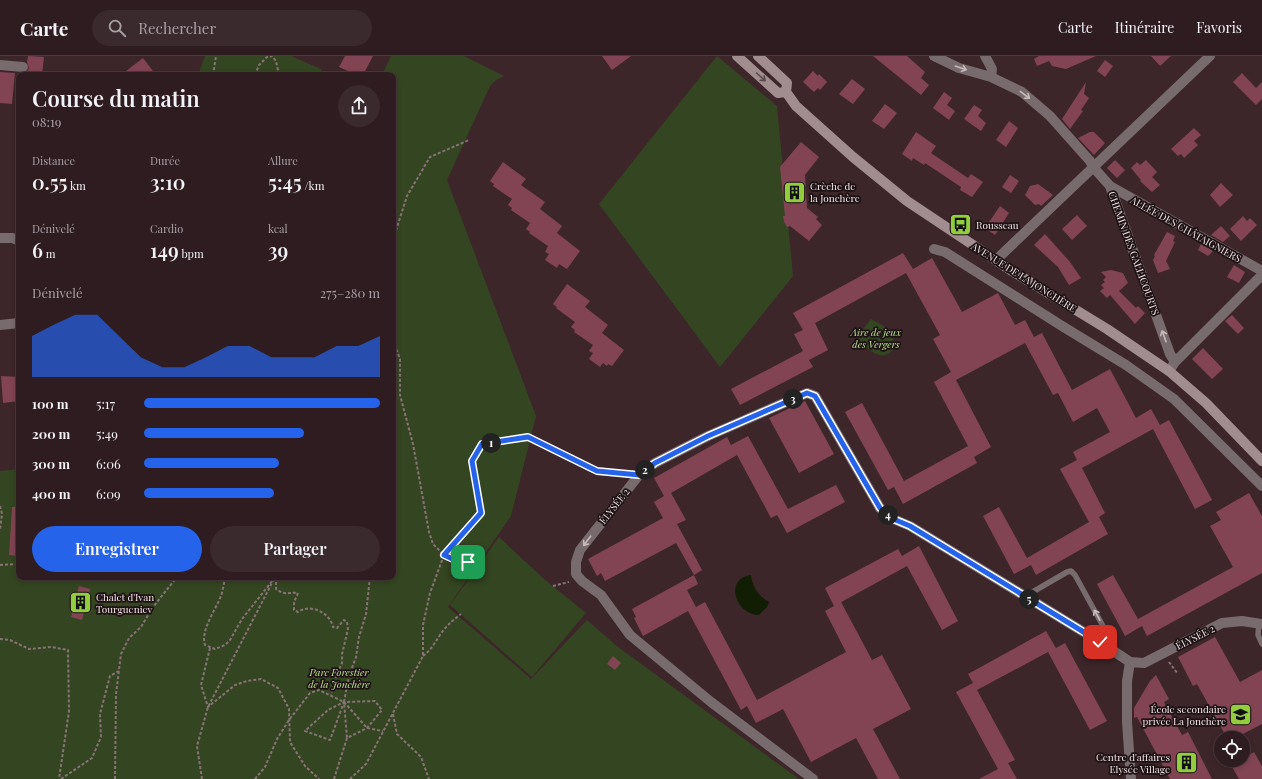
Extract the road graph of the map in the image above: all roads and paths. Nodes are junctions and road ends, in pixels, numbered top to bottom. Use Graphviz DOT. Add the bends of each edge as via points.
graph roads {
  1 [pos="216,56"];
  2 [pos="737,56"];
  3 [pos="758,56"];
  4 [pos="934,56"];
  5 [pos="985,56"];
  6 [pos="1210,56"];
  7 [pos="0,65"];
  8 [pos="23,66"];
  9 [pos="213,72"];
  10 [pos="256,72"];
  11 [pos="278,72"];
  12 [pos="990,77"];
  13 [pos="786,92"];
  14 [pos="469,140"];
  15 [pos="1094,168"];
  16 [pos="1110,186"];
  17 [pos="396,231"];
  18 [pos="0,238"];
  19 [pos="16,240"];
  20 [pos="934,249"];
  21 [pos="996,260"];
  22 [pos="1262,271"];
  23 [pos="1262,274"];
  24 [pos="16,323"];
  25 [pos="0,325"];
  26 [pos="396,348"];
  27 [pos="1175,362"];
  28 [pos="1168,371"];
  29 [pos="1262,461"];
  30 [pos="639,475"];
  31 [pos="1262,486"];
  32 [pos="0,506"];
  33 [pos="0,530"];
  34 [pos="444,555"];
  35 [pos="16,564"];
  36 [pos="0,565"];
  37 [pos="478,565"];
  38 [pos="580,578"];
  39 [pos="175,580"];
  40 [pos="224,580"];
  41 [pos="273,580"];
  42 [pos="273,580"];
  43 [pos="275,580"];
  44 [pos="370,580"];
  45 [pos="553,586"];
  46 [pos="1024,596"];
  47 [pos="460,614"];
  48 [pos="1261,623"];
  49 [pos="0,639"];
  50 [pos="1262,644"];
  51 [pos="210,648"];
  52 [pos="1112,650"];
  53 [pos="1163,654"];
  54 [pos="423,656"];
  55 [pos="1130,662"];
  56 [pos="119,671"];
  57 [pos="1178,674"];
  58 [pos="331,695"];
  59 [pos="344,702"];
  60 [pos="208,707"];
  61 [pos="393,712"];
  62 [pos="289,720"];
  63 [pos="367,728"];
  64 [pos="383,732"];
  65 [pos="348,738"];
  66 [pos="60,779"];
  67 [pos="115,779"];
  68 [pos="202,779"];
  69 [pos="255,779"];
  70 [pos="319,779"];
  71 [pos="334,779"];
  72 [pos="350,779"];
  73 [pos="429,779"];
  74 [pos="813,779"];
  75 [pos="1131,779"];
  1 -- 9 [label="path"];
  2 -- 13 [label="street, one-way" via="778,93"];
  3 -- 13 [label="street, AVENUE DE LA JONCHÈRE" via="787,82"];
  4 -- 12 [label="street, CHEMIN DES GALLICOURTS, one-way" via="959,68"];
  5 -- 12 [label="street" via="992,69"];
  6 -- 15 [label="street"];
  7 -- 8 [label="street"];
  10 -- 11 [label="path" via="259,65 267,57 272,56"];
  12 -- 15 [label="street, CHEMIN DES GALLICOURTS, one-way" via="1022,92 1050,116"];
  13 -- 21 [label="street, AVENUE DE LA JONCHÈRE" via="796,106 907,201"];
  14 -- 17 [label="path" via="430,157 407,196"];
  15 -- 16 [label="street, CHEMIN DES GALLICOURTS"];
  15 -- 21 [label="street"];
  16 -- 22 [label="street, ALLÉE DES CHÂTAIGNIERS"];
  27 -- 16 [label="street, CHEMIN DES GALLICOURTS, one-way"];
  18 -- 19 [label="street"];
  20 -- 31 [label="street" via="945,252 1126,365 1174,399"];
  21 -- 28 [label="street, AVENUE DE LA JONCHÈRE" via="1107,329"];
  23 -- 27 [label="street"];
  24 -- 25 [label="street"];
  26 -- 34 [label="path" via="400,359 400,395 413,444 429,532 433,544"];
  27 -- 28 [label="street"];
  28 -- 29 [label="street, AVENUE DE LA JONCHÈRE" via="1206,403"];
  30 -- 34 [label="path" via="597,471 528,437 482,444 472,461 481,513"];
  30 -- 38 [label="street, ÉLYSÉE 2, one-way" via="580,550 576,562 576,574"];
  30 -- 46 [label="street, ÉLYSÉE 2" via="655,463 708,436 807,393 815,396 880,508 891,518 910,526"];
  32 -- 33 [label="path"];
  34 -- 37 [label="path" via="459,562"];
  34 -- 54 [label="path" via="430,593 423,625"];
  35 -- 36 [label="path"];
  38 -- 45 [label="path"];
  38 -- 74 [label="street" via="601,595 630,635 711,702"];
  39 -- 56 [label="path" via="141,627 129,638 121,654"];
  40 -- 51 [label="path" via="203,640"];
  41 -- 51 [label="path" via="242,619 230,640 220,648"];
  42 -- 60 [label="path"];
  43 -- 58 [label="path" via="276,589 282,593 298,593 294,610 298,612 313,609 323,613 331,621 332,627 337,628 344,620 347,622 342,663"];
  44 -- 59 [label="path" via="366,614"];
  46 -- 52 [label="street, ÉLYSÉE 2"];
  52 -- 46 [label="lane, one-way" via="1109,637 1071,572"];
  47 -- 54 [label="path" via="449,623 432,649"];
  48 -- 50 [label="lane" via="1258,635"];
  48 -- 53 [label="street, ÉLYSÉE 2" via="1222,623"];
  49 -- 66 [label="path" via="10,640 29,649 51,647 68,650 69,711"];
  51 -- 60 [label="path" via="201,685"];
  52 -- 55 [label="street, ÉLYSÉE 2"];
  53 -- 55 [label="street, ÉLYSÉE 2" via="1144,663"];
  53 -- 57 [label="path"];
  54 -- 61 [label="path"];
  55 -- 75 [label="street" via="1127,681 1127,722"];
  56 -- 66 [label="path" via="110,676 100,714 101,737 92,758"];
  56 -- 67 [label="path" via="116,694"];
  58 -- 59 [label="path"];
  58 -- 62 [label="path" via="319,690 310,693"];
  59 -- 59 [label="path" via="328,710 305,731 330,740"];
  59 -- 63 [label="path"];
  59 -- 63 [label="path" via="375,701 382,710"];
  59 -- 65 [label="path"];
  60 -- 62 [label="path" via="235,685 261,679 278,688 289,709"];
  60 -- 68 [label="path" via="197,746"];
  61 -- 64 [label="path"];
  61 -- 73 [label="path" via="397,734 421,757"];
  62 -- 69 [label="path"];
  62 -- 70 [label="path" via="290,742 304,766"];
  63 -- 64 [label="path"];
  63 -- 65 [label="path"];
  64 -- 72 [label="path" via="366,764"];
  65 -- 71 [label="path"];
}
